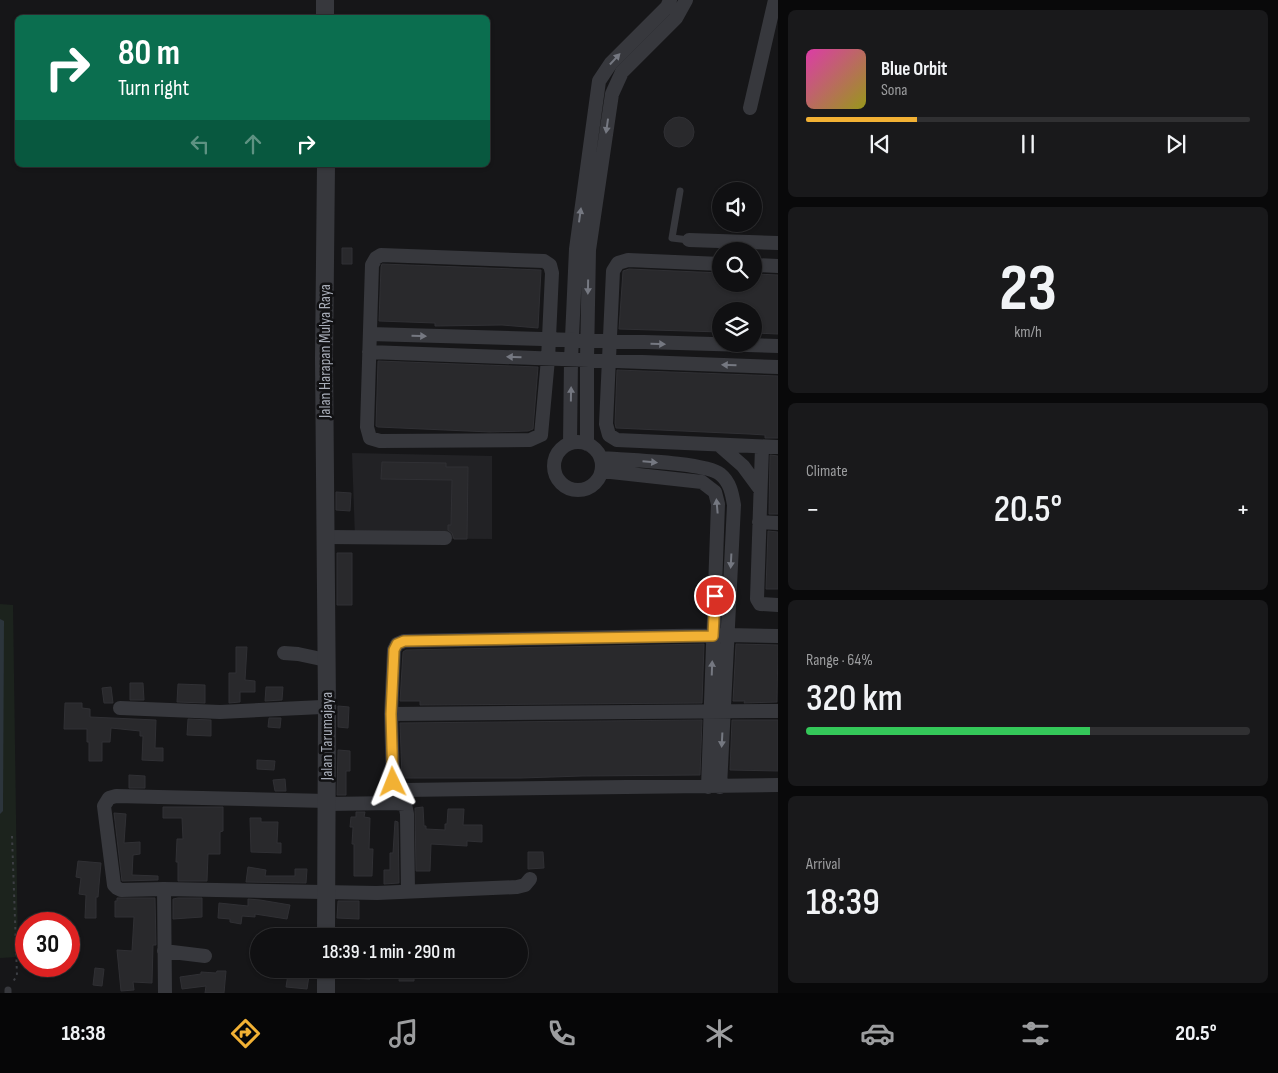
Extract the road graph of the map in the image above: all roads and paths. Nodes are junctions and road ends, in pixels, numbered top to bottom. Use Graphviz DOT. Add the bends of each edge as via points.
graph roads {
  1 [pos="325,0"];
  2 [pos="670,0"];
  3 [pos="686,0"];
  4 [pos="775,0"];
  5 [pos="325,15"];
  6 [pos="773,34"];
  7 [pos="750,108"];
  8 [pos="326,167"];
  9 [pos="680,190"];
  10 [pos="689,240"];
  11 [pos="778,243"];
  12 [pos="582,250"];
  13 [pos="712,264"];
  14 [pos="762,265"];
  15 [pos="778,266"];
  16 [pos="370,334"];
  17 [pos="549,340"];
  18 [pos="572,341"];
  19 [pos="587,342"];
  20 [pos="610,342"];
  21 [pos="778,346"];
  22 [pos="369,352"];
  23 [pos="548,359"];
  24 [pos="571,360"];
  25 [pos="587,360"];
  26 [pos="609,361"];
  27 [pos="778,367"];
  28 [pos="570,443"];
  29 [pos="587,444"];
  30 [pos="719,445"];
  31 [pos="762,447"];
  32 [pos="778,448"];
  33 [pos="602,465"];
  34 [pos="760,489"];
  35 [pos="759,522"];
  36 [pos="778,523"];
  37 [pos="326,537"];
  38 [pos="444,538"];
  39 [pos="778,605"];
  40 [pos="720,636"];
  41 [pos="778,636"];
  42 [pos="284,653"];
  43 [pos="321,659"];
  44 [pos="324,706"];
  45 [pos="120,708"];
  46 [pos="717,712"];
  47 [pos="778,712"];
  48 [pos="391,714"];
  49 [pos="778,785"];
  50 [pos="714,787"];
  51 [pos="323,802"];
  52 [pos="12,836"];
  53 [pos="530,879"];
  54 [pos="164,889"];
  55 [pos="321,891"];
  56 [pos="408,891"];
  57 [pos="325,928"];
  58 [pos="164,950"];
  59 [pos="205,956"];
  60 [pos="326,978"];
  61 [pos="8,992"];
  62 [pos="165,993"];
  63 [pos="326,993"];
  1 -- 5 [label="street"];
  12 -- 2 [label="street, one-way" via="599,81 611,63 667,7"];
  3 -- 12 [label="street, one-way" via="676,18 622,72 612,94"];
  4 -- 6 [label="street"];
  6 -- 7 [label="street"];
  8 -- 37 [label="street, Jalan Harapan Mulya Raya"];
  9 -- 10 [label="lane" via="672,238"];
  10 -- 11 [label="street"];
  12 -- 18 [label="street"];
  12 -- 19 [label="street, one-way"];
  13 -- 20 [label="street" via="628,260 618,263 613,271"];
  14 -- 15 [label="street"];
  16 -- 17 [label="street, one-way"];
  16 -- 17 [label="street" via="372,265 381,255 544,261 550,265 552,273"];
  16 -- 22 [label="street"];
  17 -- 18 [label="street"];
  17 -- 23 [label="street"];
  18 -- 19 [label="street"];
  18 -- 24 [label="street"];
  19 -- 20 [label="street"];
  19 -- 25 [label="street"];
  20 -- 21 [label="street, one-way"];
  20 -- 26 [label="street"];
  23 -- 22 [label="street, one-way"];
  22 -- 23 [label="street" via="367,428 370,438 380,441 530,440 541,435"];
  23 -- 24 [label="street"];
  24 -- 25 [label="street"];
  28 -- 24 [label="street, one-way"];
  25 -- 26 [label="street"];
  25 -- 29 [label="street"];
  27 -- 26 [label="street, one-way"];
  26 -- 30 [label="street" via="606,424 609,435 617,440"];
  28 -- 29 [label="street"];
  28 -- 33 [label="street" via="557,453 554,470 562,484 577,491 593,486"];
  29 -- 33 [label="street"];
  30 -- 31 [label="street"];
  30 -- 34 [label="street" via="743,466"];
  31 -- 32 [label="street"];
  31 -- 34 [label="street"];
  33 -- 40 [label="street" via="702,482 715,492 718,504"];
  34 -- 35 [label="street"];
  35 -- 36 [label="street"];
  35 -- 39 [label="street" via="758,602"];
  37 -- 38 [label="street"];
  37 -- 43 [label="street, Jalan Tarumajaya"];
  40 -- 41 [label="street"];
  40 -- 46 [label="street"];
  40 -- 48 [label="street" via="404,641 394,650"];
  42 -- 43 [label="street"];
  43 -- 44 [label="street, Jalan Tarumajaya"];
  44 -- 45 [label="street" via="220,712"];
  44 -- 51 [label="street, Jalan Tarumajaya"];
  46 -- 47 [label="street"];
  46 -- 48 [label="street"];
  46 -- 50 [label="street"];
  48 -- 50 [label="street" via="393,782 405,790"];
  49 -- 50 [label="street"];
  51 -- 54 [label="street" via="109,798 104,806 114,885 121,890"];
  51 -- 55 [label="street, Jalan Tarumajaya"];
  51 -- 56 [label="street" via="405,804"];
  52 -- 61 [label="path" via="16,975"];
  53 -- 56 [label="street" via="517,887"];
  54 -- 55 [label="street"];
  54 -- 58 [label="street"];
  55 -- 56 [label="street"];
  55 -- 57 [label="street, Jalan Tarumajaya"];
  58 -- 59 [label="street"];
  58 -- 62 [label="street"];
  60 -- 63 [label="street"];
}
